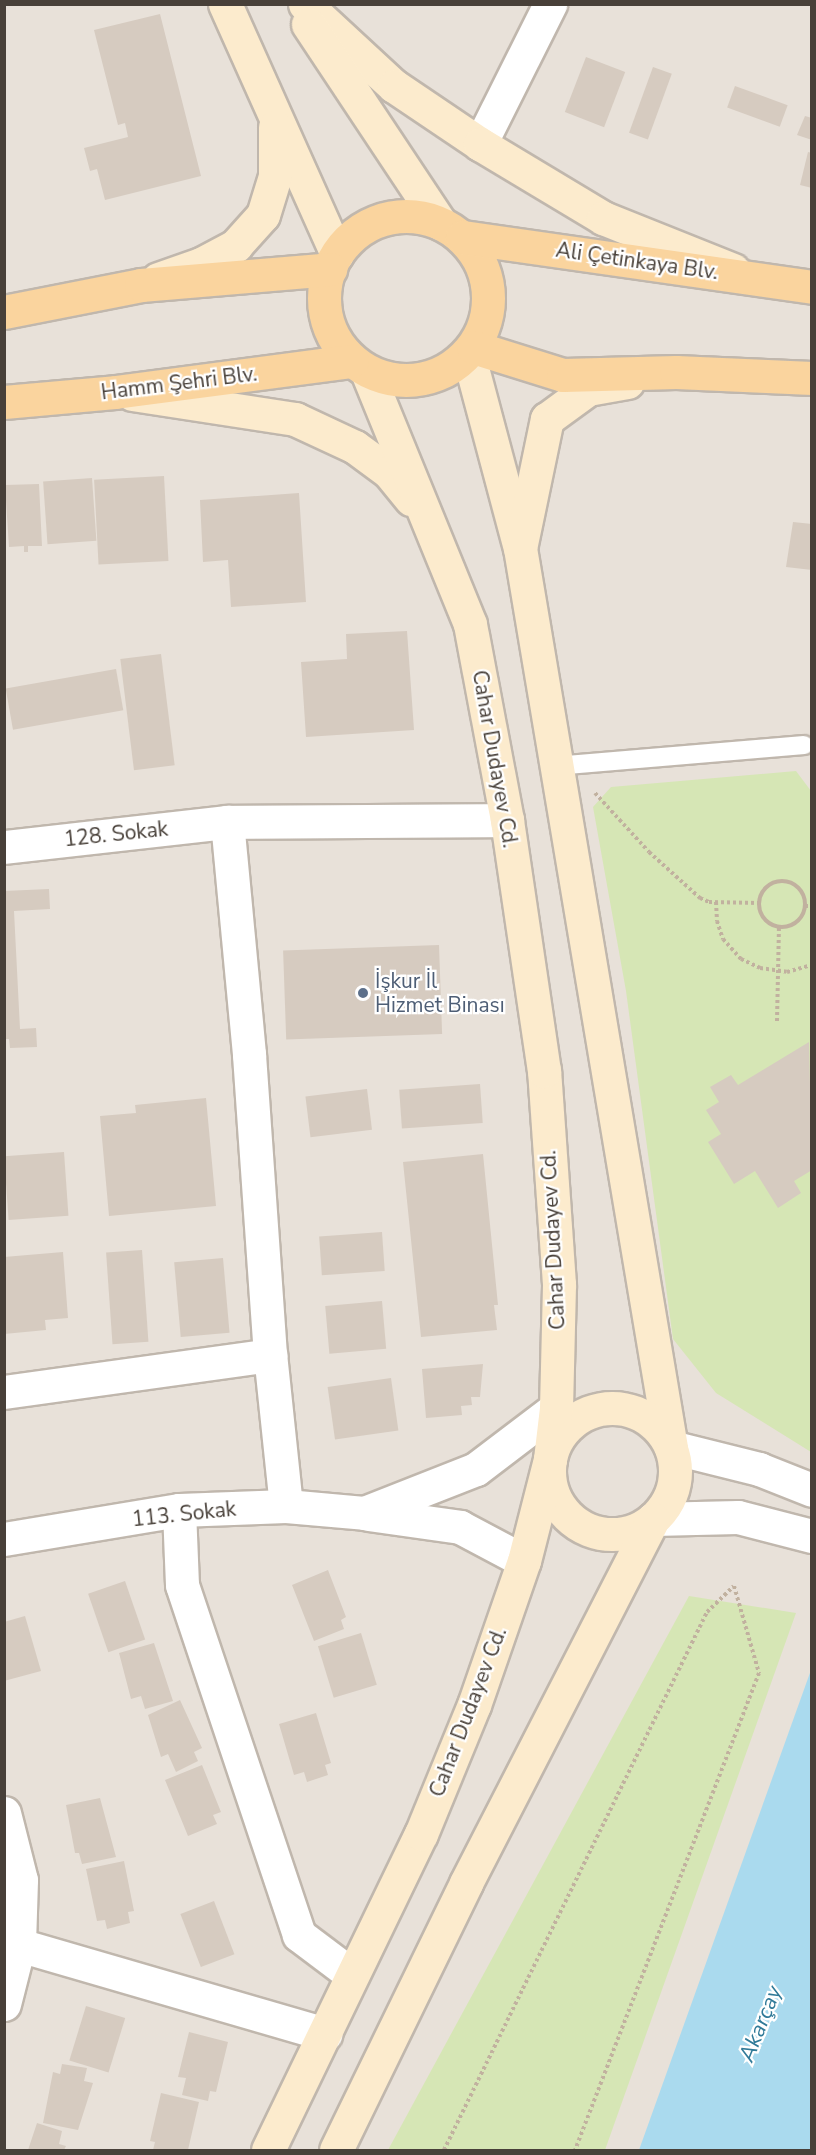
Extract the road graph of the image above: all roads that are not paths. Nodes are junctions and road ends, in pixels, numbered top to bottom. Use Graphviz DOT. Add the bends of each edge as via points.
graph roads {
  1 [pos="225,4"];
  2 [pos="295,4"];
  3 [pos="305,4"];
  4 [pos="550,4"];
  5 [pos="275,116"];
  6 [pos="480,144"];
  7 [pos="451,230"];
  8 [pos="333,262"];
  9 [pos="749,276"];
  10 [pos="141,285"];
  11 [pos="812,287"];
  12 [pos="4,312"];
  13 [pos="471,350"];
  14 [pos="360,366"];
  15 [pos="676,372"];
  16 [pos="812,378"];
  17 [pos="115,392"];
  18 [pos="4,402"];
  19 [pos="427,518"];
  20 [pos="520,548"];
  21 [pos="804,746"];
  22 [pos="557,779"];
  23 [pos="507,819"];
  24 [pos="227,822"];
  25 [pos="4,847"];
  26 [pos="270,1354"];
  27 [pos="4,1392"];
  28 [pos="556,1408"];
  29 [pos="671,1447"];
  30 [pos="550,1459"];
  31 [pos="812,1490"];
  32 [pos="286,1506"];
  33 [pos="179,1510"];
  34 [pos="364,1513"];
  35 [pos="653,1519"];
  36 [pos="812,1536"];
  37 [pos="4,1539"];
  38 [pos="524,1561"];
  39 [pos="4,1814"];
  40 [pos="12,1946"];
  41 [pos="352,1975"];
  42 [pos="4,2004"];
  43 [pos="325,2034"];
  44 [pos="268,2151"];
  45 [pos="336,2151"];
  1 -- 5 [label="main road"];
  2 -- 7 [label="main road"];
  3 -- 6 [label="main road" via="394,86"];
  4 -- 6 [label="street"];
  5 -- 8 [label="main road"];
  5 -- 10 [label="main road" via="275,176 263,215 236,245 201,264"];
  6 -- 9 [label="main road" via="603,218"];
  7 -- 8 [label="main road" via="417,217 394,217 371,224 352,237"];
  7 -- 9 [label="main road, Ali Çetinkaya Blv."];
  7 -- 13 [label="main road" via="480,261 488,290 486,320"];
  8 -- 10 [label="main road"];
  8 -- 14 [label="main road" via="324,293 326,318 336,342"];
  9 -- 11 [label="main road, Ali Çetinkaya Blv."];
  10 -- 12 [label="main road"];
  13 -- 14 [label="main road" via="447,370 421,380 393,380"];
  13 -- 15 [label="main road" via="562,375"];
  13 -- 20 [label="main road"];
  14 -- 17 [label="main road, Hamm Şehri Blv."];
  14 -- 19 [label="main road, Cahar Dudayev Cd."];
  15 -- 16 [label="main road"];
  15 -- 20 [label="main road" via="588,389 547,419"];
  17 -- 18 [label="main road, Hamm Şehri Blv."];
  17 -- 19 [label="main road" via="295,418 355,447 389,472"];
  19 -- 23 [label="main road, Cahar Dudayev Cd." via="470,624"];
  20 -- 22 [label="main road"];
  21 -- 22 [label="lane"];
  22 -- 29 [label="main road"];
  23 -- 24 [label="street, 128. Sokak"];
  23 -- 28 [label="main road, Cahar Dudayev Cd." via="544,1071 560,1284"];
  24 -- 25 [label="street, 128. Sokak"];
  24 -- 26 [label="street" via="249,1054"];
  26 -- 27 [label="street"];
  26 -- 32 [label="street"];
  28 -- 30 [label="main road, Cahar Dudayev Cd."];
  28 -- 34 [label="street, 113. Sokak" via="476,1469"];
  29 -- 30 [label="main road" via="661,1430 645,1417 626,1409 606,1408 569,1424"];
  29 -- 31 [label="street" via="759,1469"];
  29 -- 35 [label="main road" via="674,1487"];
  30 -- 35 [label="main road" via="555,1498 565,1514 580,1526 618,1534"];
  30 -- 38 [label="main road, Cahar Dudayev Cd."];
  32 -- 33 [label="street, 113. Sokak"];
  32 -- 34 [label="street, 113. Sokak"];
  33 -- 37 [label="street, 113. Sokak"];
  33 -- 41 [label="street" via="182,1586 299,1935"];
  34 -- 38 [label="street, 113. Sokak" via="460,1527"];
  35 -- 36 [label="street" via="738,1517"];
  35 -- 45 [label="main road" via="466,1883"];
  38 -- 41 [label="main road, Cahar Dudayev Cd." via="474,1705 421,1834"];
  39 -- 40 [label="street" via="21,1880"];
  40 -- 42 [label="street"];
  40 -- 43 [label="street"];
  41 -- 43 [label="main road, Cahar Dudayev Cd."];
  43 -- 44 [label="main road, Cahar Dudayev Cd."];
}
